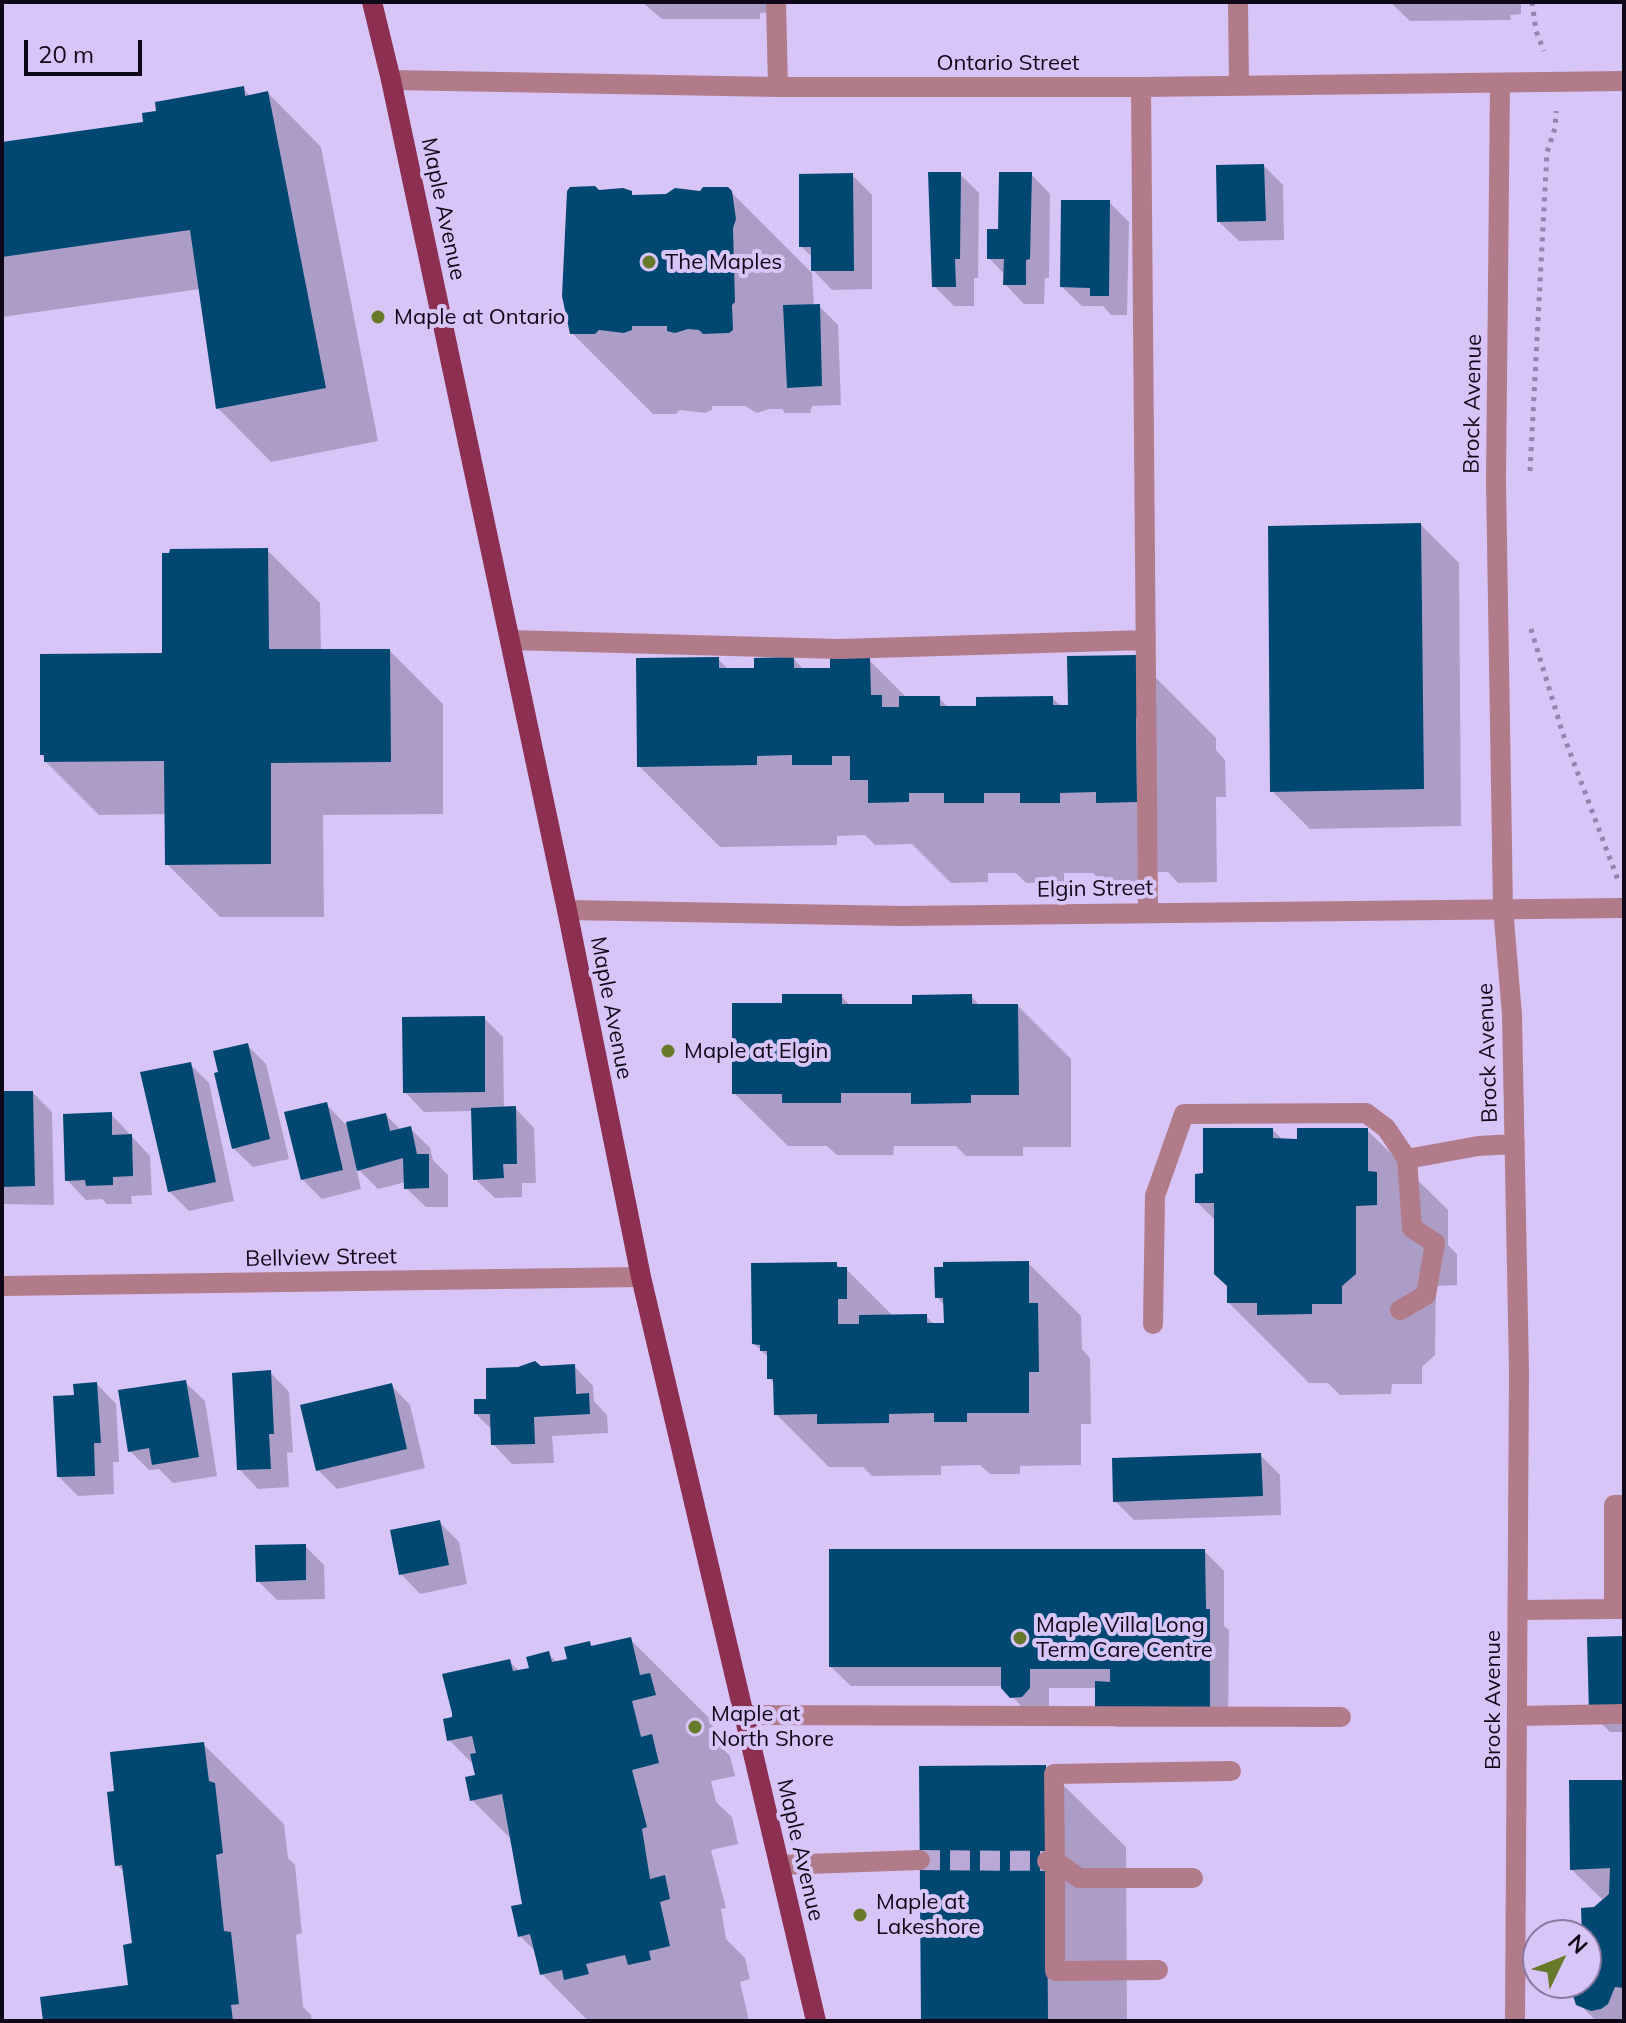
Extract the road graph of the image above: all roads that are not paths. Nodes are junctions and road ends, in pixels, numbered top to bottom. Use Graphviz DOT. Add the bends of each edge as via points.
graph roads {
  1 [pos="372,2"];
  2 [pos="776,2"];
  3 [pos="1238,2"];
  4 [pos="391,80"];
  5 [pos="1624,81"];
  6 [pos="1500,84"];
  7 [pos="1239,86"];
  8 [pos="778,87"];
  9 [pos="1141,87"];
  10 [pos="510,640"];
  11 [pos="1146,640"];
  12 [pos="1503,908"];
  13 [pos="1624,908"];
  14 [pos="567,910"];
  15 [pos="1148,913"];
  16 [pos="1515,1144"];
  17 [pos="1407,1159"];
  18 [pos="641,1277"];
  19 [pos="2,1286"];
  20 [pos="1400,1310"];
  21 [pos="1153,1324"];
  22 [pos="1624,1505"];
  23 [pos="1619,1609"];
  24 [pos="1518,1610"];
  25 [pos="1624,1714"];
  26 [pos="744,1715"];
  27 [pos="1517,1716"];
  28 [pos="1341,1717"];
  29 [pos="1231,1771"];
  30 [pos="920,1860"];
  31 [pos="1051,1861"];
  32 [pos="779,1865"];
  33 [pos="1193,1878"];
  34 [pos="1158,1970"];
  35 [pos="816,2021"];
  36 [pos="1515,2021"];
  1 -- 4 [label="main road, Maple Avenue"];
  2 -- 8 [label="street"];
  3 -- 7 [label="street"];
  4 -- 8 [label="street, Ontario Street"];
  4 -- 10 [label="main road, Maple Avenue"];
  5 -- 6 [label="street, Ontario Street"];
  6 -- 7 [label="street, Ontario Street"];
  6 -- 12 [label="street, Brock Avenue" via="1496,480"];
  7 -- 9 [label="street, Ontario Street"];
  8 -- 9 [label="street, Ontario Street"];
  9 -- 11 [label="street"];
  10 -- 11 [label="street" via="839,649"];
  10 -- 14 [label="main road, Maple Avenue"];
  11 -- 15 [label="street"];
  12 -- 13 [label="street, Elgin Street"];
  12 -- 15 [label="street, Elgin Street"];
  12 -- 16 [label="street, Brock Avenue"];
  14 -- 15 [label="street, Elgin Street" via="902,916"];
  14 -- 18 [label="main road, Maple Avenue"];
  16 -- 17 [label="street"];
  16 -- 24 [label="street, Brock Avenue"];
  17 -- 20 [label="street" via="1412,1228 1435,1243 1426,1295"];
  17 -- 21 [label="street" via="1386,1128 1366,1113 1184,1114 1155,1196"];
  18 -- 19 [label="street, Bellview Street"];
  18 -- 26 [label="main road, Maple Avenue"];
  22 -- 23 [label="street" via="1614,1505"];
  23 -- 24 [label="street"];
  24 -- 27 [label="street, Brock Avenue"];
  25 -- 27 [label="street"];
  26 -- 28 [label="street"];
  26 -- 32 [label="main road, Maple Avenue"];
  27 -- 36 [label="street, Brock Avenue"];
  29 -- 31 [label="street" via="1054,1774"];
  30 -- 32 [label="street"];
  31 -- 33 [label="street" via="1079,1878"];
  31 -- 34 [label="street" via="1055,1971"];
  32 -- 35 [label="main road, Maple Avenue"];
}
